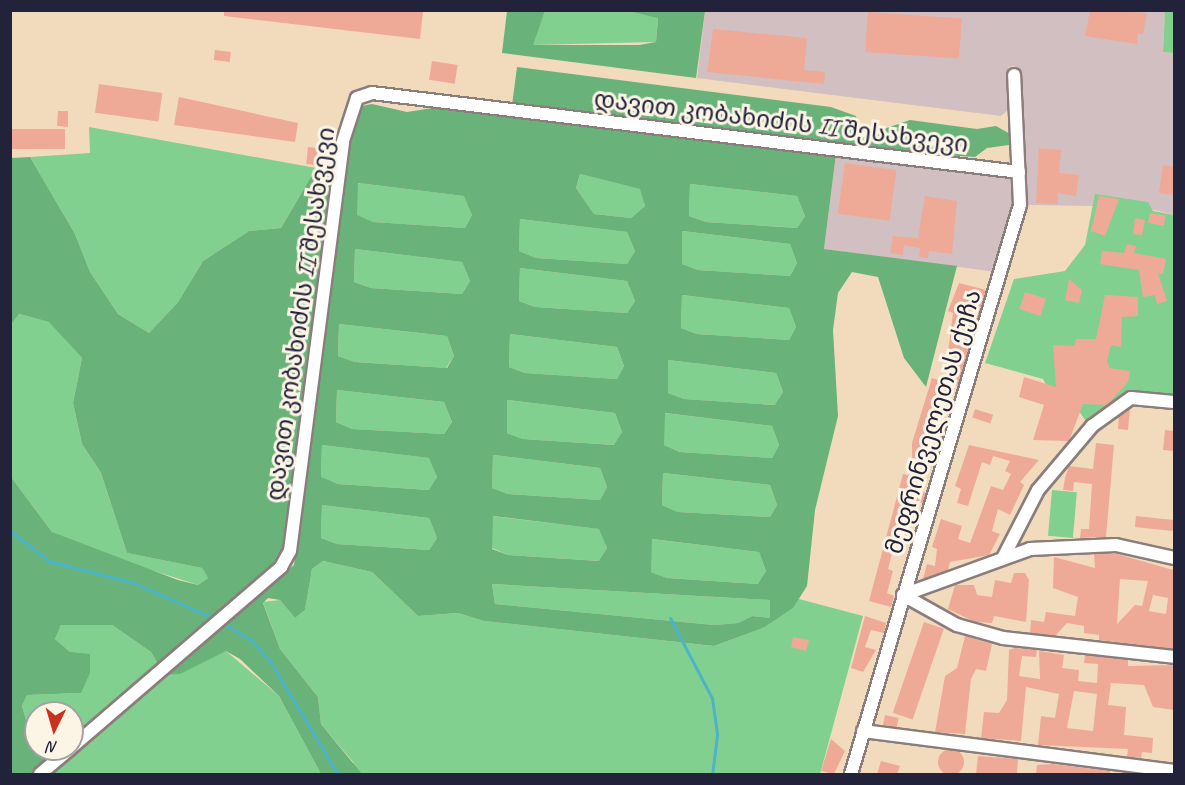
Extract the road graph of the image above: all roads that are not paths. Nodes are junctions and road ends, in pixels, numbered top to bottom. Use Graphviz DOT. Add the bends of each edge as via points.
graph roads {
  1 [pos="1014,75"];
  2 [pos="1019,172"];
  3 [pos="1174,402"];
  4 [pos="1016,525"];
  5 [pos="1030,549"];
  6 [pos="1003,558"];
  7 [pos="1174,558"];
  8 [pos="903,595"];
  9 [pos="1174,657"];
  10 [pos="863,731"];
  11 [pos="84,737"];
  12 [pos="56,761"];
  13 [pos="1174,771"];
  14 [pos="40,774"];
  15 [pos="851,774"];
  1 -- 2 [label="street, მეფრინველეთას ქუჩა"];
  2 -- 8 [label="street, მეფრინველეთას ქუჩა" via="1020,205 1006,257"];
  2 -- 11 [label="street, დავით კობახიძის II შესახვევი" via="372,93 357,98 343,141 290,551 281,567"];
  3 -- 4 [label="street" via="1131,398 1092,426 1038,490"];
  4 -- 5 [label="street" via="1021,544"];
  4 -- 6 [label="street"];
  5 -- 6 [label="street"];
  5 -- 7 [label="street" via="1116,545"];
  6 -- 8 [label="street"];
  8 -- 9 [label="street" via="957,625 1003,638"];
  8 -- 10 [label="street, მეფრინველეთას ქუჩა"];
  10 -- 13 [label="street"];
  10 -- 15 [label="street, მეფრინველეთას ქუჩა"];
  12 -- 14 [label="street, დავით კობახიძის II შესახვევი"];
}
